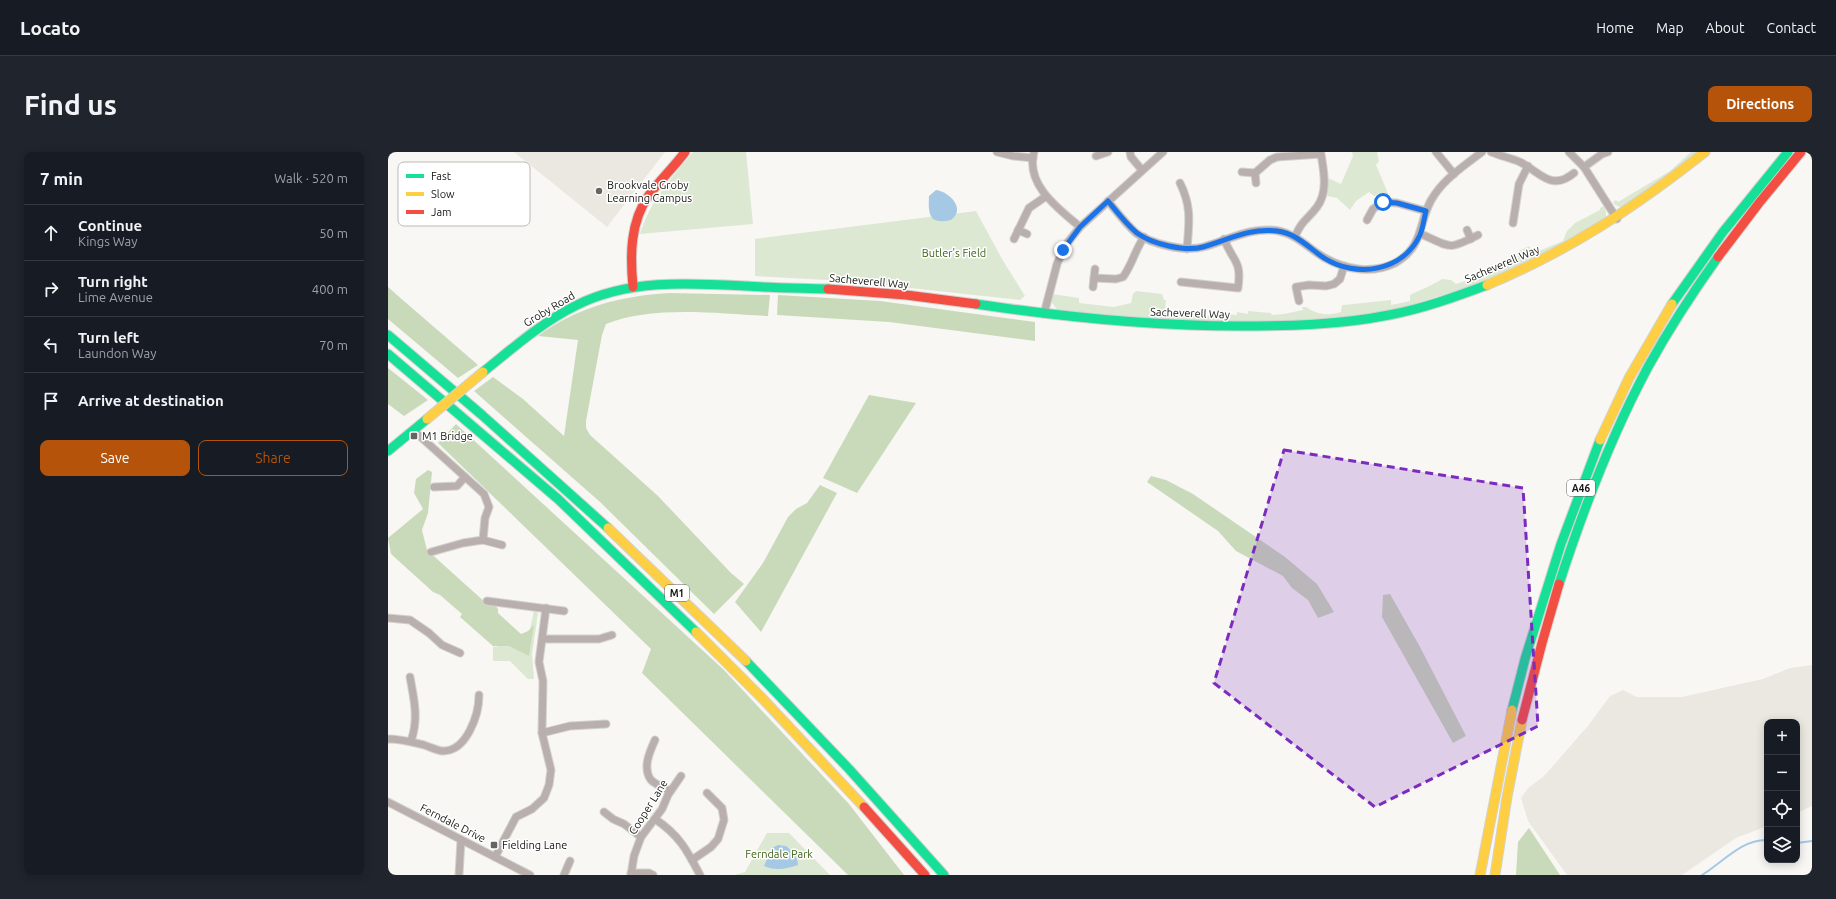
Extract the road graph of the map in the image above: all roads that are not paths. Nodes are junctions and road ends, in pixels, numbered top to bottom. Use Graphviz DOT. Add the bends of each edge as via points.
graph roads {
  1 [pos="685,152"];
  2 [pos="997,152"];
  3 [pos="1108,152"];
  4 [pos="1130,152"];
  5 [pos="1163,152"];
  6 [pos="1436,152"];
  7 [pos="1482,152"];
  8 [pos="1490,152"];
  9 [pos="1569,152"];
  10 [pos="1608,152"];
  11 [pos="1705,152"];
  12 [pos="1788,152"];
  13 [pos="1802,152"];
  14 [pos="1321,153"];
  15 [pos="1277,154"];
  16 [pos="1034,155"];
  17 [pos="1096,156"];
  18 [pos="1528,166"];
  19 [pos="1584,167"];
  20 [pos="1142,170"];
  21 [pos="1242,172"];
  22 [pos="1254,173"];
  23 [pos="1454,174"];
  24 [pos="1574,174"];
  25 [pos="1180,183"];
  26 [pos="1256,183"];
  27 [pos="1045,197"];
  28 [pos="1108,201"];
  29 [pos="1426,211"];
  30 [pos="1617,219"];
  31 [pos="1367,220"];
  32 [pos="1513,223"];
  33 [pos="1080,227"];
  34 [pos="1018,230"];
  35 [pos="1467,230"];
  36 [pos="1027,234"];
  37 [pos="1421,234"];
  38 [pos="1478,235"];
  39 [pos="1144,237"];
  40 [pos="1295,237"];
  41 [pos="1224,239"];
  42 [pos="1471,239"];
  43 [pos="1014,240"];
  44 [pos="1187,249"];
  45 [pos="1344,266"];
  46 [pos="1095,269"];
  47 [pos="1094,278"];
  48 [pos="1181,282"];
  49 [pos="633,287"];
  50 [pos="1093,287"];
  51 [pos="1299,301"];
  52 [pos="1044,314"];
  53 [pos="388,335"];
  54 [pos="388,354"];
  55 [pos="414,430"];
  56 [pos="388,451"];
  57 [pos="465,477"];
  58 [pos="434,487"];
  59 [pos="483,540"];
  60 [pos="502,545"];
  61 [pos="431,552"];
  62 [pos="487,601"];
  63 [pos="546,608"];
  64 [pos="564,611"];
  65 [pos="388,618"];
  66 [pos="612,635"];
  67 [pos="543,639"];
  68 [pos="460,653"];
  69 [pos="410,677"];
  70 [pos="479,694"];
  71 [pos="606,724"];
  72 [pos="542,733"];
  73 [pos="388,739"];
  74 [pos="655,740"];
  75 [pos="411,741"];
  76 [pos="681,776"];
  77 [pos="670,791"];
  78 [pos="707,793"];
  79 [pos="388,802"];
  80 [pos="604,812"];
  81 [pos="655,819"];
  82 [pos="641,837"];
  83 [pos="461,840"];
  84 [pos="495,857"];
  85 [pos="692,860"];
  86 [pos="570,861"];
  87 [pos="1495,873"];
  88 [pos="631,874"];
  89 [pos="1480,874"];
  90 [pos="459,875"];
  91 [pos="530,875"];
  92 [pos="564,875"];
  93 [pos="653,875"];
  94 [pos="700,875"];
  95 [pos="925,875"];
  96 [pos="944,875"];
  1 -- 49 [label="main road" via="650,194 636,219 631,253"];
  2 -- 16 [label="street" via="1013,156"];
  3 -- 17 [label="street"];
  4 -- 20 [label="street"];
  5 -- 20 [label="street"];
  6 -- 23 [label="street"];
  7 -- 23 [label="street"];
  8 -- 18 [label="street"];
  9 -- 19 [label="street"];
  10 -- 19 [label="street"];
  11 -- 30 [label="main road, Sacheverell Way" via="1658,191"];
  12 -- 89 [label="main road, A46" via="1688,279 1630,376 1607,422 1566,528 1516,694 1493,798"];
  13 -- 87 [label="main road, A46" via="1737,230 1677,318 1624,415 1596,478 1554,600 1530,686 1506,798"];
  14 -- 15 [label="street"];
  14 -- 40 [label="street" via="1324,183 1322,198 1300,225"];
  15 -- 22 [label="street"];
  16 -- 27 [label="street" via="1037,183"];
  18 -- 24 [label="street" via="1545,179 1570,181"];
  18 -- 32 [label="street" via="1519,184 1519,215"];
  19 -- 30 [label="street"];
  20 -- 28 [label="street"];
  21 -- 22 [label="street"];
  22 -- 26 [label="street"];
  23 -- 29 [label="street" via="1434,195"];
  25 -- 44 [label="street" via="1191,199"];
  27 -- 33 [label="street"];
  27 -- 34 [label="street" via="1029,208"];
  28 -- 33 [label="street"];
  28 -- 39 [label="street" via="1137,233"];
  29 -- 31 [label="street" via="1383,202 1373,209"];
  29 -- 37 [label="street"];
  30 -- 52 [label="main road, Sacheverell Way" via="1559,253 1495,282 1424,306 1340,323 1293,326 1190,326"];
  33 -- 52 [label="street" via="1063,250 1057,264"];
  34 -- 36 [label="street"];
  34 -- 43 [label="street"];
  35 -- 42 [label="street"];
  37 -- 42 [label="street" via="1449,246 1458,246"];
  37 -- 45 [label="street" via="1407,254 1386,267 1367,270"];
  38 -- 42 [label="street"];
  39 -- 44 [label="street" via="1159,244"];
  39 -- 47 [label="street" via="1137,246 1130,267 1123,277"];
  40 -- 41 [label="street" via="1279,231 1263,230"];
  40 -- 45 [label="street" via="1325,258"];
  41 -- 44 [label="street"];
  41 -- 48 [label="street" via="1238,264 1238,288"];
  45 -- 51 [label="street" via="1340,278 1334,284 1296,287"];
  46 -- 47 [label="street"];
  47 -- 50 [label="street"];
  49 -- 52 [label="main road, Sacheverell Way" via="668,284 841,290"];
  49 -- 55 [label="main road, Groby Road, bridge" via="586,300 551,319 515,344"];
  53 -- 96 [label="main road, M1" via="550,474 633,550 821,739"];
  54 -- 95 [label="main road, M1" via="558,499 662,598 813,751"];
  55 -- 56 [label="main road, Groby Road"];
  55 -- 57 [label="street"];
  57 -- 58 [label="street" via="457,486"];
  57 -- 59 [label="street" via="484,494 489,507"];
  59 -- 60 [label="street"];
  59 -- 61 [label="street"];
  62 -- 63 [label="street"];
  63 -- 64 [label="street"];
  63 -- 67 [label="street"];
  65 -- 68 [label="street" via="410,620 429,633 439,647"];
  66 -- 67 [label="street" via="598,639"];
  67 -- 72 [label="street" via="539,662 542,681"];
  69 -- 75 [label="street" via="416,709 416,728"];
  70 -- 75 [label="street" via="475,722 464,740 452,749 442,751"];
  71 -- 72 [label="street" via="570,726"];
  72 -- 84 [label="street" via="551,770 549,785 544,798 532,809 516,817"];
  73 -- 75 [label="street"];
  74 -- 77 [label="street" via="647,758 650,777 652,781"];
  76 -- 77 [label="street, Cooper Lane"];
  77 -- 81 [label="street, Cooper Lane"];
  78 -- 85 [label="street" via="722,808 724,820 718,839 711,848"];
  79 -- 83 [label="street, Ferndale Drive"];
  80 -- 82 [label="street"];
  81 -- 82 [label="street, Cooper Lane"];
  81 -- 85 [label="street" via="678,838"];
  82 -- 88 [label="street, Cooper Lane"];
  83 -- 84 [label="street, Ferndale Drive"];
  83 -- 90 [label="street"];
  84 -- 91 [label="street, Ferndale Drive"];
  85 -- 94 [label="street"];
  86 -- 92 [label="street"];
  88 -- 93 [label="street"];
}
